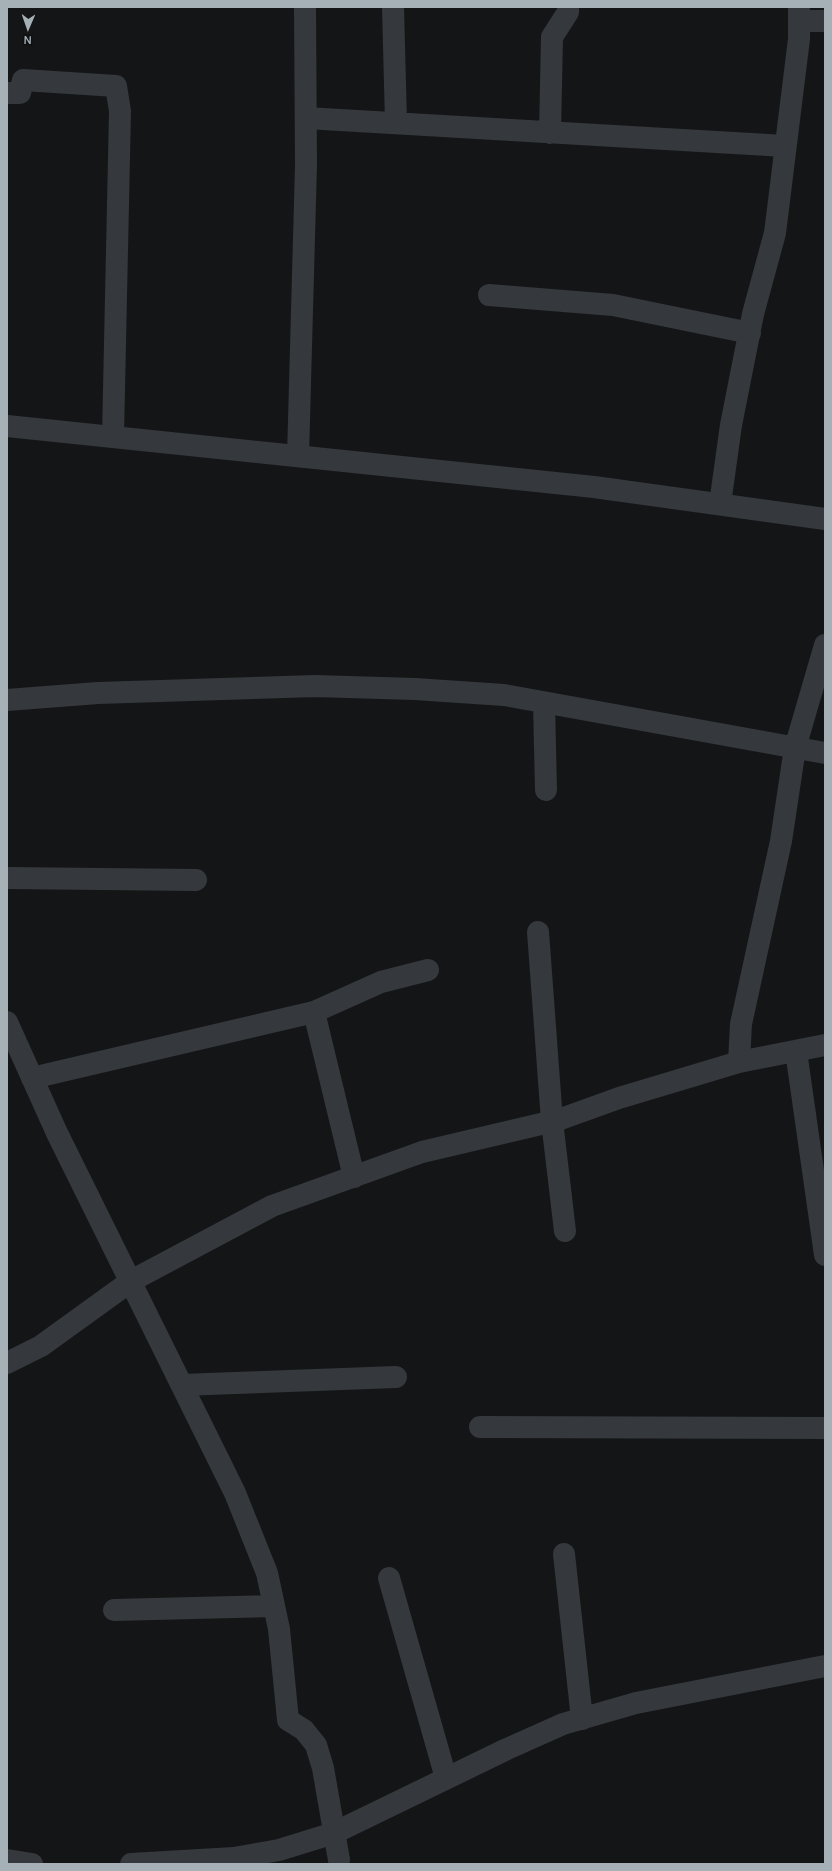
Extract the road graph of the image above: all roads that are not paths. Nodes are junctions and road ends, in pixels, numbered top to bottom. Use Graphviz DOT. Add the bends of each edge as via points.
graph roads {
  1 [pos="305,7"];
  2 [pos="393,7"];
  3 [pos="568,7"];
  4 [pos="799,14"];
  5 [pos="825,21"];
  6 [pos="7,93"];
  7 [pos="306,118"];
  8 [pos="396,123"];
  9 [pos="550,133"];
  10 [pos="785,146"];
  11 [pos="489,295"];
  12 [pos="750,333"];
  13 [pos="7,426"];
  14 [pos="113,436"];
  15 [pos="298,456"];
  16 [pos="720,504"];
  17 [pos="825,519"];
  18 [pos="825,645"];
  19 [pos="7,700"];
  20 [pos="544,703"];
  21 [pos="795,748"];
  22 [pos="825,753"];
  23 [pos="546,790"];
  24 [pos="7,878"];
  25 [pos="196,880"];
  26 [pos="538,932"];
  27 [pos="428,970"];
  28 [pos="314,1012"];
  29 [pos="7,1022"];
  30 [pos="825,1045"];
  31 [pos="796,1051"];
  32 [pos="739,1062"];
  33 [pos="32,1078"];
  34 [pos="552,1122"];
  35 [pos="354,1177"];
  36 [pos="822,1216"];
  37 [pos="565,1231"];
  38 [pos="825,1255"];
  39 [pos="131,1281"];
  40 [pos="7,1363"];
  41 [pos="396,1377"];
  42 [pos="182,1385"];
  43 [pos="480,1427"];
  44 [pos="825,1428"];
  45 [pos="564,1554"];
  46 [pos="390,1578"];
  47 [pos="274,1606"];
  48 [pos="114,1610"];
  49 [pos="825,1666"];
  50 [pos="582,1718"];
  51 [pos="446,1778"];
  52 [pos="334,1833"];
  53 [pos="7,1860"];
  54 [pos="339,1860"];
  55 [pos="32,1864"];
  56 [pos="131,1864"];
  1 -- 7 [label="street"];
  2 -- 8 [label="street"];
  3 -- 9 [label="street" via="568,12 552,37"];
  4 -- 5 [label="street"];
  4 -- 10 [label="street" via="799,39"];
  6 -- 14 [label="street" via="20,93 23,80 116,86 120,111"];
  7 -- 8 [label="street"];
  7 -- 15 [label="street"];
  8 -- 9 [label="street"];
  9 -- 10 [label="street"];
  10 -- 12 [label="street" via="775,233"];
  11 -- 12 [label="street" via="613,305"];
  12 -- 16 [label="street" via="731,425"];
  13 -- 14 [label="street"];
  14 -- 15 [label="street"];
  15 -- 16 [label="street" via="594,487"];
  16 -- 17 [label="street"];
  18 -- 21 [label="street"];
  19 -- 20 [label="street" via="98,692 315,686 504,695"];
  20 -- 21 [label="street"];
  20 -- 23 [label="street"];
  21 -- 22 [label="street"];
  21 -- 32 [label="street" via="781,841 741,1024"];
  24 -- 25 [label="street"];
  26 -- 34 [label="street"];
  27 -- 28 [label="street" via="381,982"];
  28 -- 33 [label="street"];
  28 -- 35 [label="street"];
  29 -- 33 [label="street"];
  30 -- 31 [label="street"];
  31 -- 32 [label="street"];
  31 -- 36 [label="street"];
  32 -- 34 [label="street" via="619,1098"];
  33 -- 39 [label="street"];
  34 -- 35 [label="street" via="422,1152"];
  34 -- 37 [label="street"];
  35 -- 39 [label="street" via="272,1206"];
  36 -- 38 [label="street"];
  39 -- 40 [label="street" via="41,1346"];
  39 -- 42 [label="street"];
  41 -- 42 [label="street"];
  42 -- 47 [label="street" via="235,1493 267,1573"];
  43 -- 44 [label="street"];
  45 -- 50 [label="street"];
  46 -- 51 [label="street"];
  47 -- 48 [label="street"];
  47 -- 52 [label="street" via="279,1629 288,1720 304,1730 316,1745"];
  49 -- 50 [label="street" via="636,1702"];
  50 -- 51 [label="street" via="563,1724"];
  51 -- 52 [label="street"];
  52 -- 54 [label="street"];
  52 -- 56 [label="street" via="279,1850 234,1858"];
  53 -- 55 [label="street"];
}
